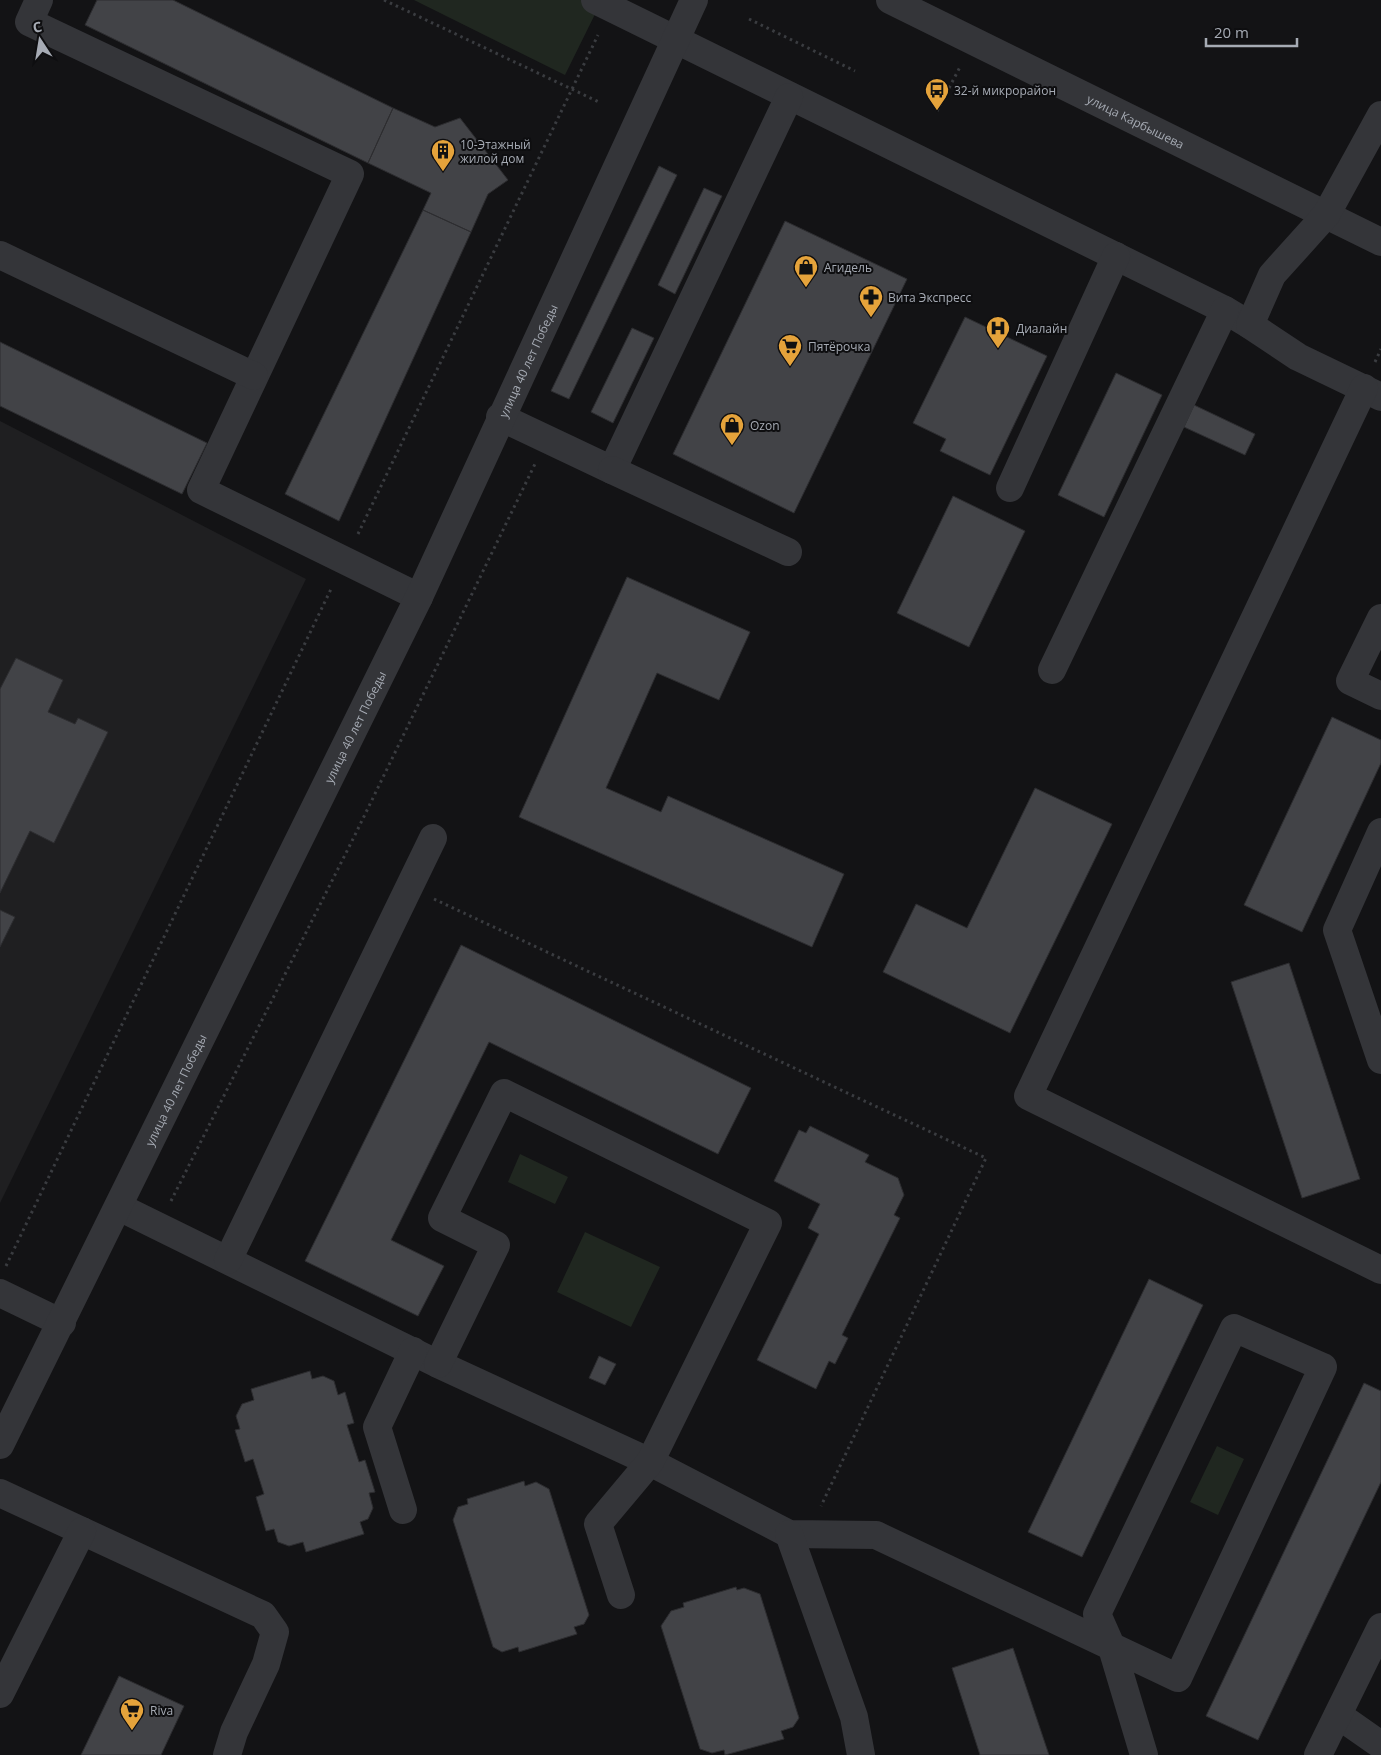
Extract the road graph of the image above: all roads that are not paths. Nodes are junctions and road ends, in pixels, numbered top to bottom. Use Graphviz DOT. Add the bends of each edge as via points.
graph roads {
  1 [pos="39,0"];
  2 [pos="694,0"];
  3 [pos="890,0"];
  4 [pos="603,4"];
  5 [pos="675,41"];
  6 [pos="789,97"];
  7 [pos="1381,115"];
  8 [pos="1326,215"];
  9 [pos="1381,242"];
  10 [pos="0,255"];
  11 [pos="1116,256"];
  12 [pos="1225,310"];
  13 [pos="1250,325"];
  14 [pos="254,376"];
  15 [pos="1372,392"];
  16 [pos="500,417"];
  17 [pos="612,470"];
  18 [pos="1010,488"];
  19 [pos="788,552"];
  20 [pos="419,597"];
  21 [pos="1381,618"];
  22 [pos="1052,670"];
  23 [pos="1381,696"];
  24 [pos="1381,832"];
  25 [pos="433,838"];
  26 [pos="1381,1060"];
  27 [pos="119,1207"];
  28 [pos="228,1260"];
  29 [pos="1381,1270"];
  30 [pos="2,1281"];
  31 [pos="62,1323"];
  32 [pos="413,1351"];
  33 [pos="438,1364"];
  34 [pos="0,1445"];
  35 [pos="650,1462"];
  36 [pos="0,1493"];
  37 [pos="403,1510"];
  38 [pos="82,1531"];
  39 [pos="798,1535"];
  40 [pos="621,1595"];
  41 [pos="1381,1628"];
  42 [pos="1112,1648"];
  43 [pos="0,1694"];
  44 [pos="1338,1715"];
  45 [pos="1381,1745"];
  46 [pos="227,1755"];
  47 [pos="861,1755"];
  48 [pos="1144,1755"];
  49 [pos="1318,1755"];
  1 -- 14 [label="street" via="29,22 350,174"];
  2 -- 5 [label="street, улица 40 лет Победы"];
  3 -- 8 [label="street, улица Карбышева"];
  4 -- 5 [label="street"];
  5 -- 6 [label="street"];
  5 -- 16 [label="street, улица 40 лет Победы"];
  6 -- 11 [label="street"];
  6 -- 17 [label="street"];
  7 -- 8 [label="street"];
  8 -- 9 [label="street, улица Карбышева"];
  8 -- 13 [label="street" via="1272,275"];
  10 -- 14 [label="street"];
  11 -- 12 [label="street"];
  11 -- 18 [label="street"];
  12 -- 13 [label="street"];
  12 -- 22 [label="street"];
  13 -- 15 [label="street" via="1298,357"];
  14 -- 20 [label="street" via="201,490"];
  15 -- 29 [label="street" via="1028,1096"];
  16 -- 17 [label="street"];
  16 -- 20 [label="street, улица 40 лет Победы"];
  17 -- 19 [label="street"];
  20 -- 27 [label="street, улица 40 лет Победы"];
  21 -- 23 [label="street" via="1350,681"];
  24 -- 26 [label="street" via="1337,930"];
  25 -- 28 [label="street"];
  27 -- 28 [label="street"];
  27 -- 31 [label="street, улица 40 лет Победы"];
  28 -- 32 [label="street"];
  30 -- 31 [label="street"];
  31 -- 34 [label="street, улица 40 лет Победы"];
  32 -- 33 [label="street"];
  32 -- 37 [label="street" via="377,1427"];
  33 -- 35 [label="street"];
  33 -- 35 [label="street" via="496,1245 442,1218 504,1093 768,1223"];
  35 -- 39 [label="street"];
  35 -- 40 [label="street" via="598,1524"];
  36 -- 38 [label="street"];
  38 -- 43 [label="street"];
  38 -- 46 [label="street" via="263,1614 275,1632 266,1664 234,1732"];
  39 -- 42 [label="street" via="876,1535"];
  39 -- 47 [label="street" via="854,1717"];
  41 -- 44 [label="street"];
  42 -- 42 [label="street" via="1096,1614 1234,1328 1323,1367 1178,1678"];
  42 -- 48 [label="street"];
  44 -- 45 [label="street"];
  44 -- 49 [label="street"];
}
